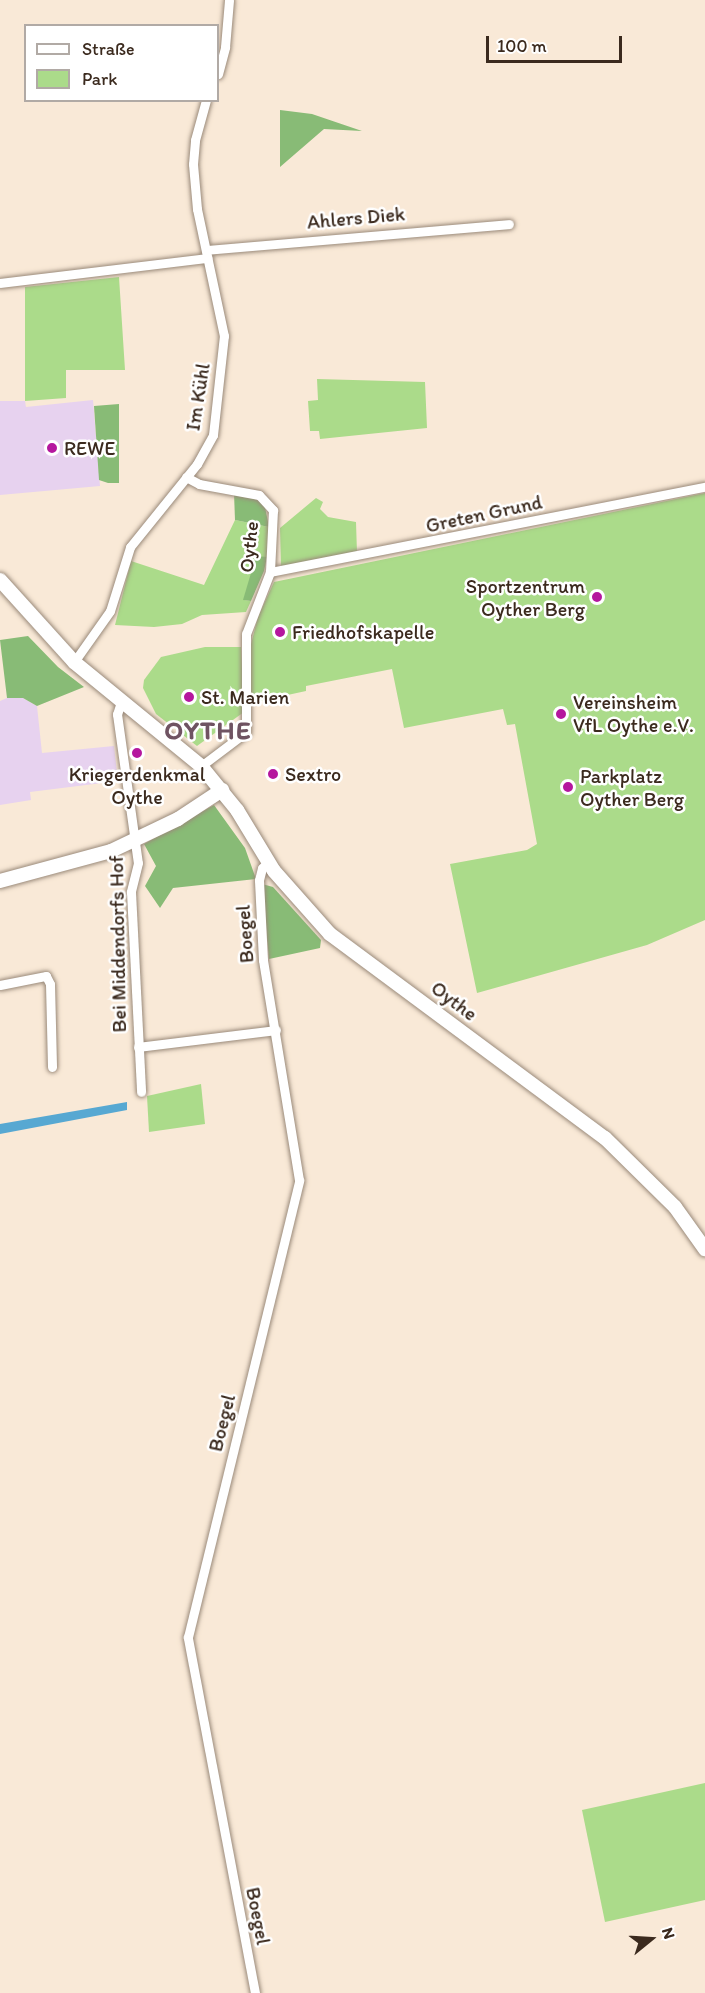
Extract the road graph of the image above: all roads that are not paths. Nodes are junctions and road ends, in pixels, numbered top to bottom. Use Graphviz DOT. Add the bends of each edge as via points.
graph roads {
  1 [pos="229,0"];
  2 [pos="219,70"];
  3 [pos="205,102"];
  4 [pos="509,224"];
  5 [pos="207,254"];
  6 [pos="0,283"];
  7 [pos="186,477"];
  8 [pos="705,487"];
  9 [pos="270,573"];
  10 [pos="0,580"];
  11 [pos="74,662"];
  12 [pos="121,702"];
  13 [pos="201,766"];
  14 [pos="222,790"];
  15 [pos="134,841"];
  16 [pos="268,862"];
  17 [pos="0,881"];
  18 [pos="0,985"];
  19 [pos="276,1030"];
  20 [pos="138,1047"];
  21 [pos="52,1067"];
  22 [pos="141,1092"];
  23 [pos="705,1249"];
  24 [pos="255,1993"];
  1 -- 2 [label="street"];
  3 -- 5 [label="street, Im Kühl" via="195,140 193,188"];
  4 -- 5 [label="street, Ahlers Diek"];
  5 -- 6 [label="street, Ahlers Diek"];
  5 -- 7 [label="street, Im Kühl" via="221,308 222,373 213,435 207,450"];
  7 -- 9 [label="street, Oythe" via="199,484 259,495 269,501 273,510"];
  7 -- 11 [label="street, Im Kühl" via="130,547 110,611"];
  8 -- 9 [label="street, Greten Grund"];
  9 -- 13 [label="street, Oythe" via="246,634 246,732"];
  10 -- 11 [label="main road, Oythe"];
  11 -- 12 [label="main road, Oythe"];
  12 -- 13 [label="main road, Oythe"];
  12 -- 15 [label="street" via="117,714"];
  13 -- 14 [label="main road, Oythe"];
  14 -- 15 [label="main road" via="196,809"];
  14 -- 16 [label="main road, Oythe"];
  15 -- 17 [label="main road" via="92,859"];
  15 -- 20 [label="street, Bei Middendorfs Hof" via="138,863 131,892"];
  16 -- 19 [label="street, Boegel" via="259,880 263,960"];
  16 -- 23 [label="main road, Oythe" via="297,901 330,934 605,1138 675,1207"];
  18 -- 21 [label="street" via="46,976 50,984"];
  19 -- 20 [label="street, Bei Middendorfs Hof"];
  19 -- 24 [label="street, Boegel" via="299,1166 298,1191 188,1636"];
  20 -- 22 [label="street, Bei Middendorfs Hof"];
}
